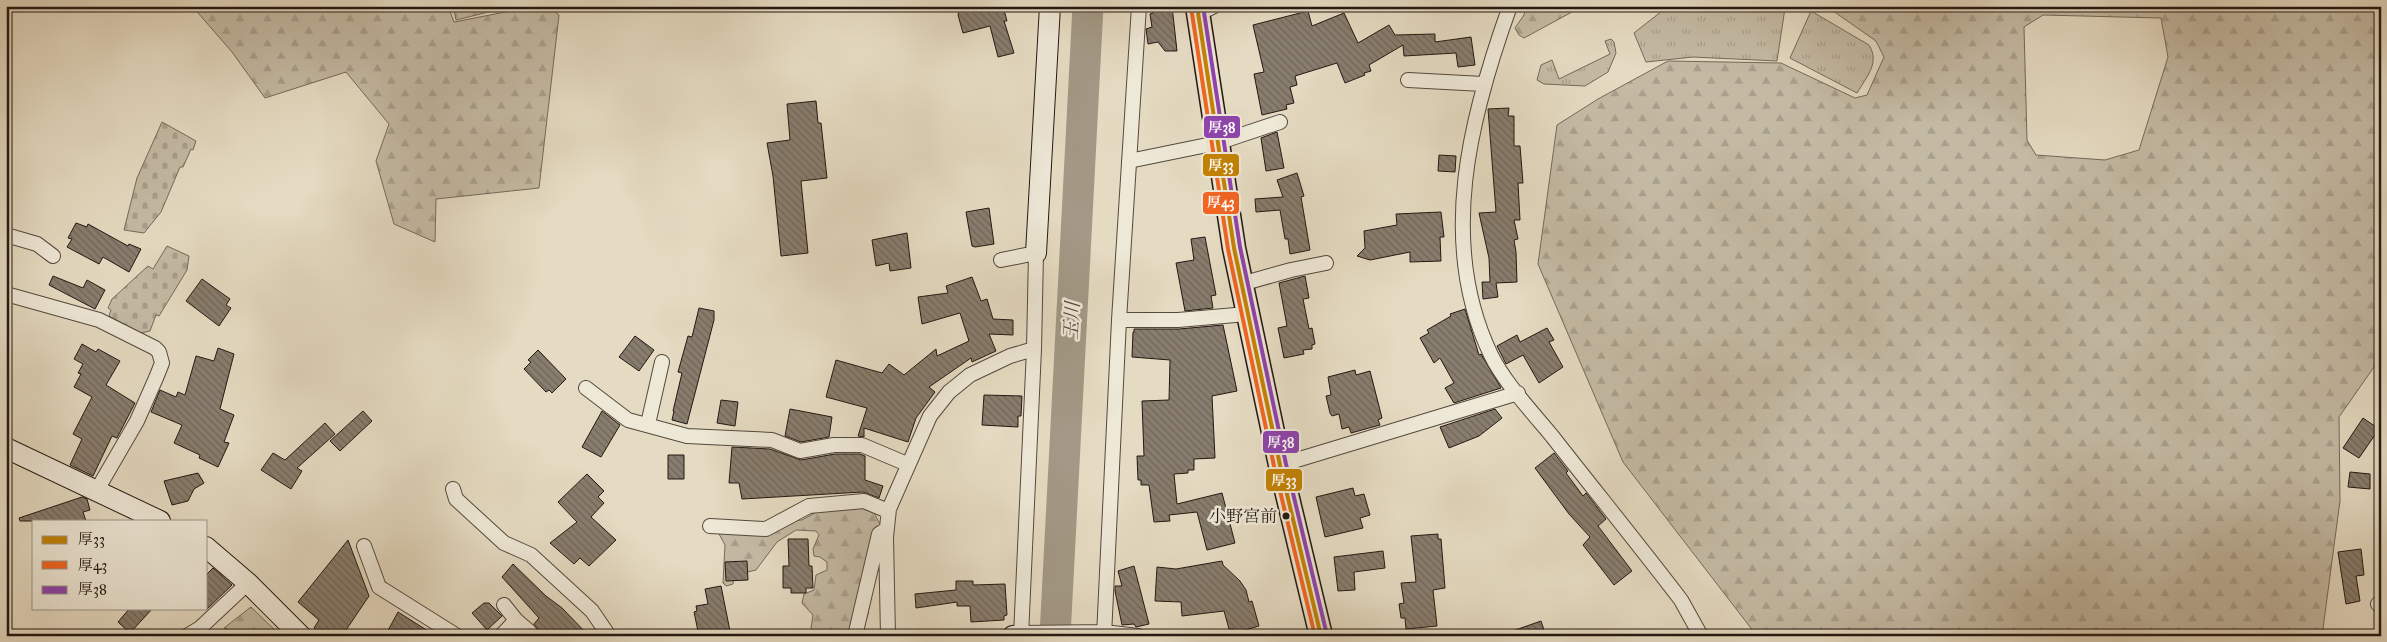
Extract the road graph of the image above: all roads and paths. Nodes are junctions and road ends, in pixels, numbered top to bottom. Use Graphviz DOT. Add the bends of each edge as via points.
graph roads {
  1 [pos="1050,6"];
  2 [pos="1139,6"];
  3 [pos="1510,6"];
  4 [pos="1203,9"];
  5 [pos="1408,80"];
  6 [pos="1483,84"];
  7 [pos="1280,122"];
  8 [pos="1217,143"];
  9 [pos="1129,161"];
  10 [pos="6,235"];
  11 [pos="1036,253"];
  12 [pos="53,256"];
  13 [pos="1001,260"];
  14 [pos="1326,264"];
  15 [pos="1241,284"];
  16 [pos="6,294"];
  17 [pos="1247,314"];
  18 [pos="1119,320"];
  19 [pos="1034,349"];
  20 [pos="662,362"];
  21 [pos="586,388"];
  22 [pos="1518,393"];
  23 [pos="648,424"];
  24 [pos="6,448"];
  25 [pos="907,464"];
  26 [pos="1280,465"];
  27 [pos="453,489"];
  28 [pos="97,490"];
  29 [pos="888,511"];
  30 [pos="158,520"];
  31 [pos="710,526"];
  32 [pos="887,528"];
  33 [pos="364,546"];
  34 [pos="208,549"];
  35 [pos="248,583"];
  36 [pos="504,605"];
  37 [pos="516,620"];
  38 [pos="530,632"];
  39 [pos="1020,634"];
  40 [pos="1103,634"];
  41 [pos="187,636"];
  42 [pos="301,636"];
  43 [pos="457,636"];
  44 [pos="501,636"];
  45 [pos="609,636"];
  46 [pos="855,636"];
  47 [pos="888,636"];
  48 [pos="1138,636"];
  49 [pos="1321,636"];
  50 [pos="1702,636"];
  1 -- 11 [label="street"];
  2 -- 9 [label="street"];
  3 -- 6 [label="street"];
  4 -- 8 [label="main road"];
  5 -- 6 [label="street"];
  6 -- 22 [label="street" via="1468,145 1464,244 1476,318 1492,356"];
  7 -- 8 [label="street"];
  8 -- 9 [label="street"];
  8 -- 15 [label="main road"];
  9 -- 18 [label="street"];
  10 -- 12 [label="street" via="37,244"];
  11 -- 13 [label="street"];
  11 -- 19 [label="street"];
  14 -- 15 [label="street"];
  15 -- 17 [label="main road"];
  16 -- 28 [label="street" via="99,320 159,352 162,362 137,421"];
  17 -- 18 [label="street" via="1178,320"];
  17 -- 26 [label="main road"];
  18 -- 40 [label="street"];
  19 -- 25 [label="street" via="1010,356 970,375 949,392 930,416"];
  19 -- 39 [label="street"];
  20 -- 23 [label="street"];
  21 -- 23 [label="street" via="628,420"];
  22 -- 26 [label="street"];
  22 -- 50 [label="street" via="1681,600"];
  23 -- 25 [label="street" via="687,436 772,440 800,451 834,445 862,445"];
  24 -- 28 [label="street"];
  25 -- 29 [label="street"];
  26 -- 49 [label="main road"];
  27 -- 45 [label="street" via="456,499 504,543 531,555 592,611"];
  28 -- 30 [label="street"];
  29 -- 31 [label="street" via="864,501 846,502 801,508 766,529"];
  29 -- 32 [label="street"];
  32 -- 46 [label="street" via="879,534"];
  32 -- 47 [label="street"];
  33 -- 43 [label="street" via="379,587"];
  34 -- 35 [label="street"];
  35 -- 41 [label="street"];
  35 -- 42 [label="street"];
  36 -- 37 [label="street"];
  37 -- 38 [label="street"];
  37 -- 44 [label="street"];
  39 -- 40 [label="street"];
  40 -- 48 [label="street"];
}
